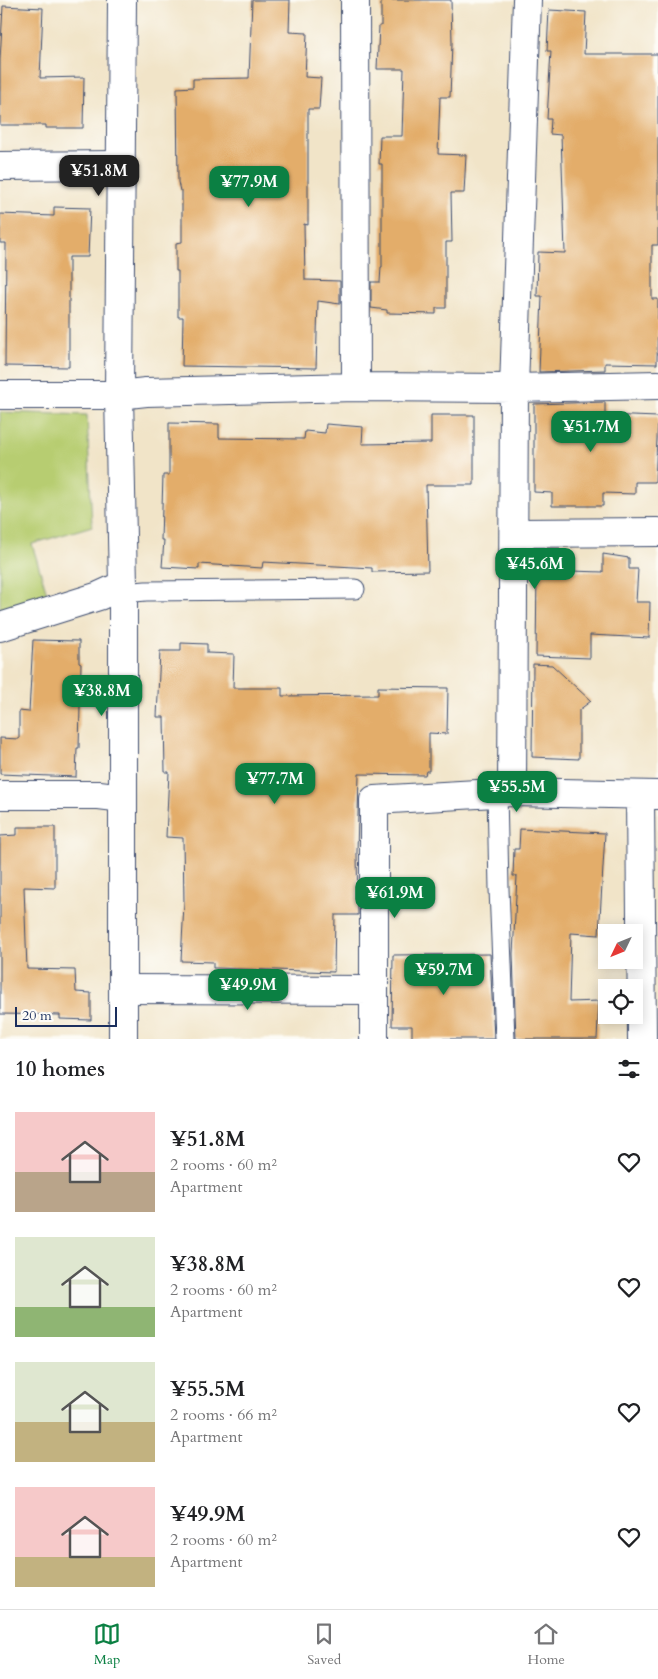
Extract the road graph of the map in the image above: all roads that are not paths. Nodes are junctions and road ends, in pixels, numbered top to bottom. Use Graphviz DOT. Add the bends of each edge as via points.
graph roads {
  1 [pos="122,0"];
  2 [pos="354,0"];
  3 [pos="527,0"];
  4 [pos="120,165"];
  5 [pos="0,166"];
  6 [pos="658,386"];
  7 [pos="356,387"];
  8 [pos="514,388"];
  9 [pos="0,395"];
  10 [pos="118,395"];
  11 [pos="658,532"];
  12 [pos="514,533"];
  13 [pos="123,589"];
  14 [pos="355,590"];
  15 [pos="0,627"];
  16 [pos="505,792"];
  17 [pos="0,795"];
  18 [pos="649,795"];
  19 [pos="123,798"];
  20 [pos="123,989"];
  21 [pos="373,990"];
  22 [pos="124,1039"];
  23 [pos="374,1039"];
  24 [pos="505,1039"];
  25 [pos="642,1039"];
  1 -- 4 [label="street"];
  2 -- 7 [label="street"];
  3 -- 8 [label="street"];
  4 -- 5 [label="street"];
  4 -- 10 [label="street"];
  6 -- 8 [label="street"];
  7 -- 8 [label="street"];
  7 -- 10 [label="street"];
  8 -- 12 [label="street"];
  9 -- 10 [label="street"];
  10 -- 13 [label="street"];
  11 -- 12 [label="street"];
  12 -- 16 [label="street"];
  13 -- 14 [label="lane"];
  13 -- 15 [label="street"];
  13 -- 19 [label="street"];
  16 -- 18 [label="street"];
  16 -- 21 [label="street" via="374,800"];
  16 -- 24 [label="lane" via="499,890"];
  17 -- 19 [label="street"];
  18 -- 25 [label="street"];
  19 -- 20 [label="street"];
  20 -- 21 [label="street"];
  20 -- 22 [label="street"];
  21 -- 23 [label="street"];
}
